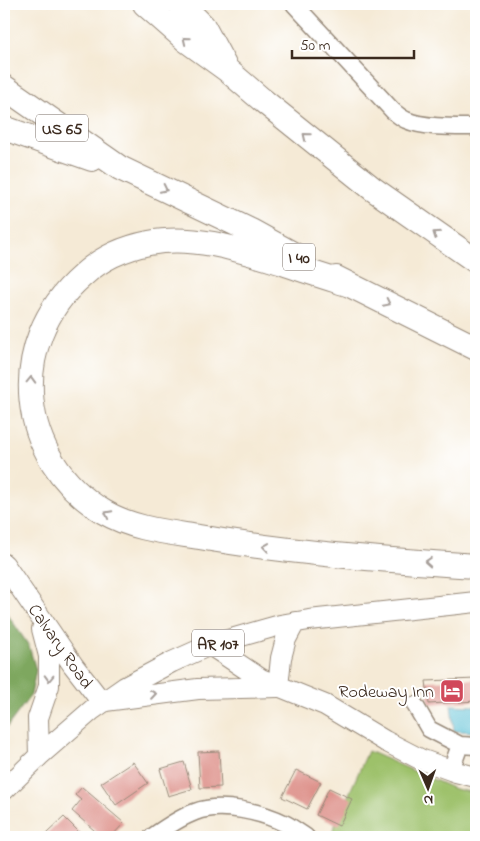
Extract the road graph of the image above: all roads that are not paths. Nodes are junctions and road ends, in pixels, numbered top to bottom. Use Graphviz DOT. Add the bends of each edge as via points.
graph roads {
  1 [pos="145,4"];
  2 [pos="181,4"];
  3 [pos="294,4"];
  4 [pos="226,69"];
  5 [pos="4,87"];
  6 [pos="476,127"];
  7 [pos="4,128"];
  8 [pos="120,168"];
  9 [pos="476,261"];
  10 [pos="350,285"];
  11 [pos="476,348"];
  12 [pos="4,564"];
  13 [pos="476,566"];
  14 [pos="476,602"];
  15 [pos="37,613"];
  16 [pos="295,622"];
  17 [pos="210,645"];
  18 [pos="278,687"];
  19 [pos="105,701"];
  20 [pos="415,705"];
  21 [pos="468,745"];
  22 [pos="39,756"];
  23 [pos="451,770"];
  24 [pos="476,777"];
  25 [pos="4,790"];
  26 [pos="152,837"];
  27 [pos="306,837"];
  4 -- 1 [label="highway, one-way"];
  2 -- 4 [label="highway" via="203,26"];
  3 -- 6 [label="street" via="393,111 407,120 428,125"];
  9 -- 4 [label="highway, one-way" via="373,189"];
  5 -- 8 [label="highway, US 65"];
  7 -- 8 [label="highway, I 40"];
  8 -- 10 [label="highway, I 40, one-way" via="251,231"];
  10 -- 11 [label="highway, I 40, one-way"];
  13 -- 10 [label="highway, one-way" via="281,549 129,524 106,513 74,490 42,443 30,388 36,345 44,324 72,284 103,260 128,248 150,243 194,242 249,252"];
  12 -- 15 [label="main road, Calvary Road"];
  14 -- 16 [label="main road, AR 107"];
  15 -- 19 [label="main road, Calvary Road" via="72,664 97,696"];
  15 -- 22 [label="main road, one-way" via="49,656 48,686 38,718"];
  16 -- 17 [label="main road, AR 107"];
  16 -- 18 [label="main road" via="281,658"];
  17 -- 18 [label="main road"];
  17 -- 19 [label="main road, AR 107" via="125,687"];
  19 -- 18 [label="main road, one-way" via="198,689"];
  18 -- 23 [label="main road" via="326,705 385,742"];
  19 -- 22 [label="main road, AR 107"];
  20 -- 21 [label="street" via="429,729"];
  21 -- 23 [label="street"];
  22 -- 25 [label="main road, AR 107"];
  23 -- 24 [label="main road"];
  26 -- 27 [label="street" via="197,811 214,808 264,815"];
}
